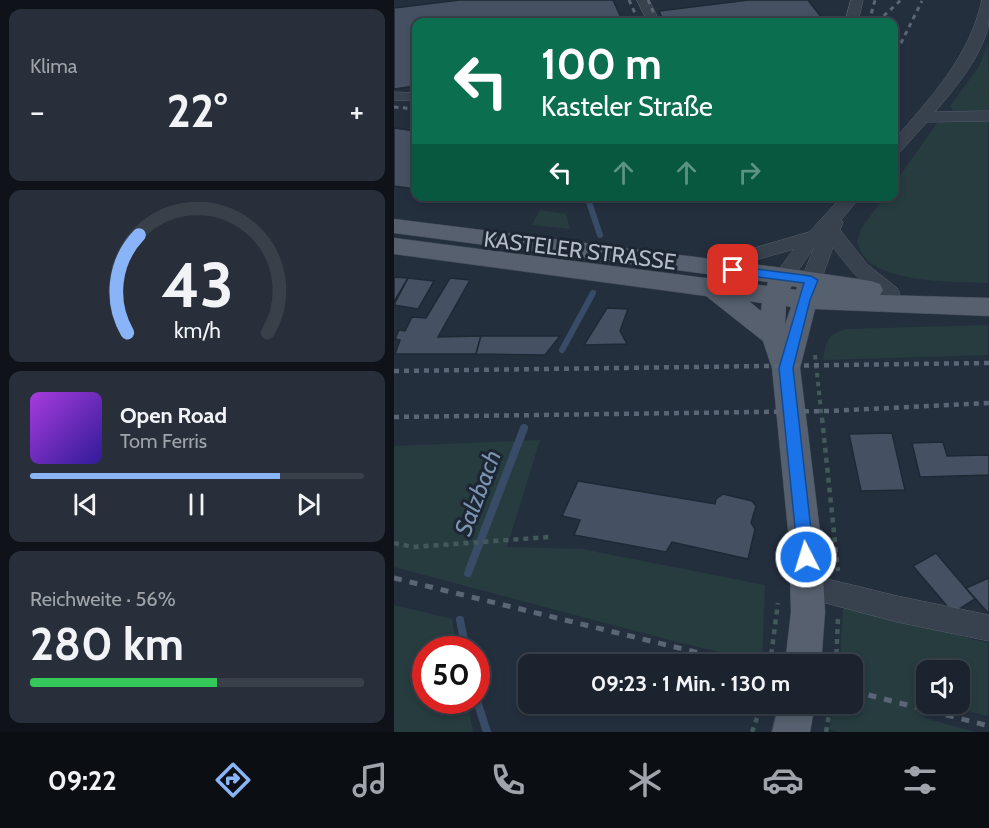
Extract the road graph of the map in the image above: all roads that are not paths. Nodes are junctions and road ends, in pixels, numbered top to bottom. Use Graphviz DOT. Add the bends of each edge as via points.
graph roads {
  1 [pos="643,0"];
  2 [pos="857,0"];
  3 [pos="988,0"];
  4 [pos="652,18"];
  5 [pos="853,18"];
  6 [pos="394,96"];
  7 [pos="412,97"];
  8 [pos="988,116"];
  9 [pos="921,117"];
  10 [pos="898,144"];
  11 [pos="849,201"];
  12 [pos="394,226"];
  13 [pos="827,229"];
  14 [pos="394,246"];
  15 [pos="710,278"];
  16 [pos="779,286"];
  17 [pos="808,290"];
  18 [pos="890,293"];
  19 [pos="942,306"];
  20 [pos="988,307"];
  21 [pos="789,354"];
  22 [pos="793,589"];
  23 [pos="988,628"];
  24 [pos="802,654"];
  25 [pos="795,714"];
  26 [pos="791,732"];
  1 -- 4 [label="street"];
  2 -- 5 [label="street"];
  3 -- 9 [label="street" via="961,68"];
  6 -- 7 [label="street"];
  8 -- 9 [label="street"];
  9 -- 10 [label="street"];
  11 -- 13 [label="street"];
  12 -- 15 [label="main road, KASTELER STRASSE"];
  13 -- 15 [label="street"];
  13 -- 16 [label="street" via="794,260"];
  13 -- 17 [label="street"];
  13 -- 18 [label="street" via="860,269"];
  14 -- 15 [label="main road, KASTELER STRASSE"];
  15 -- 16 [label="main road, KASTELER STRASSE"];
  15 -- 21 [label="main road"];
  16 -- 17 [label="main road, KASTELER STRASSE"];
  16 -- 21 [label="main road" via="772,321"];
  17 -- 18 [label="main road, KASTELER STRASSE"];
  17 -- 19 [label="main road, KASTELER STRASSE"];
  17 -- 21 [label="main road"];
  18 -- 19 [label="main road, KASTELER STRASSE"];
  19 -- 20 [label="main road, KASTELER STRASSE"];
  21 -- 22 [label="main road"];
  22 -- 23 [label="street"];
  22 -- 24 [label="main road"];
  25 -- 26 [label="main road"];
}
